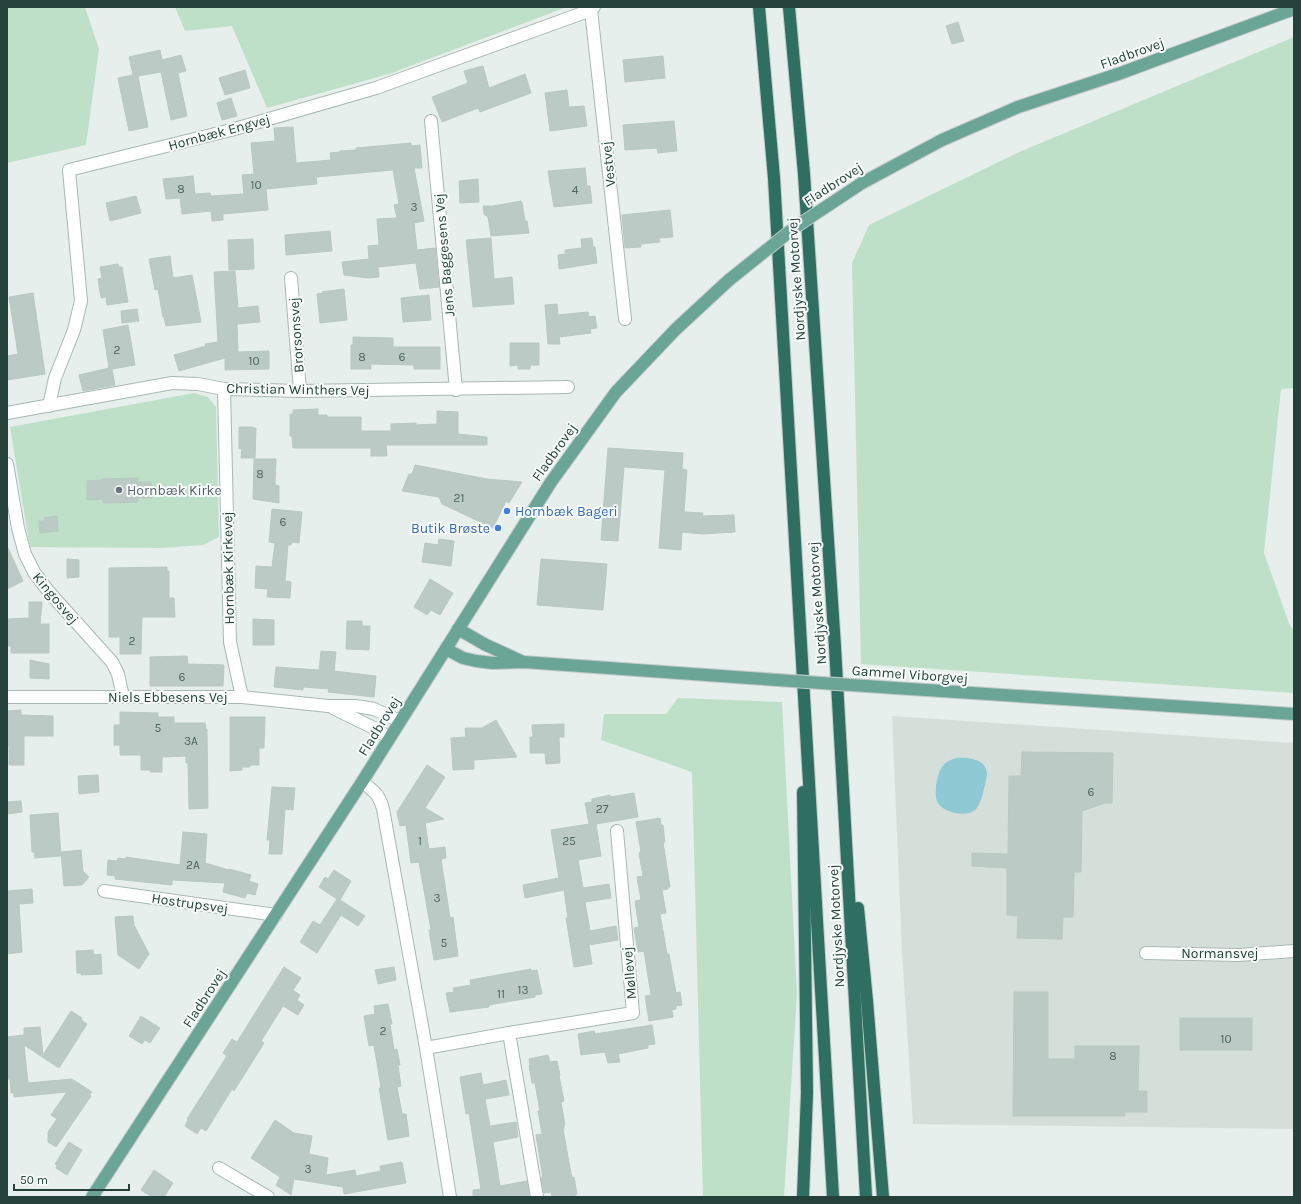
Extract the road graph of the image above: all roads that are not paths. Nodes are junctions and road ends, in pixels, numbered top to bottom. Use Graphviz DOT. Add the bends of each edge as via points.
graph roads {
  1 [pos="759,7"];
  2 [pos="789,7"];
  3 [pos="592,8"];
  4 [pos="1294,9"];
  5 [pos="431,121"];
  6 [pos="292,278"];
  7 [pos="625,319"];
  8 [pos="568,387"];
  9 [pos="224,389"];
  10 [pos="456,390"];
  11 [pos="300,391"];
  12 [pos="49,406"];
  13 [pos="7,413"];
  14 [pos="7,464"];
  15 [pos="458,629"];
  16 [pos="802,647"];
  17 [pos="446,649"];
  18 [pos="524,662"];
  19 [pos="7,697"];
  20 [pos="123,697"];
  21 [pos="242,697"];
  22 [pos="328,706"];
  23 [pos="1294,714"];
  24 [pos="400,721"];
  25 [pos="840,724"];
  26 [pos="389,738"];
  27 [pos="362,782"];
  28 [pos="617,831"];
  29 [pos="104,891"];
  30 [pos="276,915"];
  31 [pos="1294,951"];
  32 [pos="1146,953"];
  33 [pos="509,1033"];
  34 [pos="426,1048"];
  35 [pos="219,1168"];
  36 [pos="92,1197"];
  37 [pos="268,1197"];
  38 [pos="450,1197"];
  39 [pos="537,1197"];
  40 [pos="803,1197"];
  41 [pos="833,1197"];
  42 [pos="866,1197"];
  43 [pos="883,1197"];
  1 -- 16 [label="highway, Nordjyske Motorvej" via="774,178"];
  2 -- 25 [label="highway, Nordjyske Motorvej" via="804,174"];
  3 -- 7 [label="street, Vestvej"];
  3 -- 12 [label="street, Hornbæk Engvej" via="376,88 231,130 69,170 81,300 74,330 55,378"];
  4 -- 15 [label="main road, Fladbrovej, bridge" via="1121,73 1018,107 942,140 862,183 794,228 729,280 676,329 616,392 550,482"];
  5 -- 10 [label="street, Jens Baggesens Vej"];
  6 -- 11 [label="street, Brorsonsvej"];
  8 -- 10 [label="street, Christian Winthers Vej"];
  9 -- 11 [label="street, Christian Winthers Vej"];
  9 -- 12 [label="street, Christian Winthers Vej" via="172,383"];
  9 -- 21 [label="street, Hornbæk Kirkevej" via="230,642"];
  10 -- 11 [label="street, Christian Winthers Vej"];
  12 -- 13 [label="street, Christian Winthers Vej"];
  14 -- 20 [label="street, Kingosvej" via="25,554 34,572 49,592 112,662 118,674"];
  15 -- 17 [label="main road, Fladbrovej"];
  15 -- 18 [label="main road, Gammel Viborgvej"];
  16 -- 40 [label="highway" via="807,1093"];
  16 -- 41 [label="highway, Nordjyske Motorvej"];
  17 -- 18 [label="main road, Gammel Viborgvej" via="463,658 476,661"];
  17 -- 24 [label="main road, Fladbrovej"];
  18 -- 23 [label="main road, Gammel Viborgvej, bridge"];
  19 -- 20 [label="street, Niels Ebbesens Vej"];
  20 -- 21 [label="street, Niels Ebbesens Vej"];
  21 -- 22 [label="street, Niels Ebbesens Vej"];
  22 -- 24 [label="street, Niels Ebbesens Vej" via="374,709"];
  22 -- 26 [label="street, Niels Ebbesens Vej" via="352,716"];
  24 -- 26 [label="main road, Fladbrovej"];
  25 -- 42 [label="highway, Nordjyske Motorvej"];
  25 -- 43 [label="highway"];
  26 -- 27 [label="main road, Fladbrovej"];
  27 -- 30 [label="main road, Fladbrovej"];
  27 -- 34 [label="street" via="381,800"];
  28 -- 33 [label="street, Møllevej" via="633,1013"];
  29 -- 30 [label="street, Hostrupsvej"];
  30 -- 36 [label="main road, Fladbrovej"];
  31 -- 32 [label="street, Normansvej" via="1238,955"];
  33 -- 34 [label="street, Møllevej"];
  33 -- 39 [label="street"];
  34 -- 38 [label="street"];
  35 -- 37 [label="street"];
}
